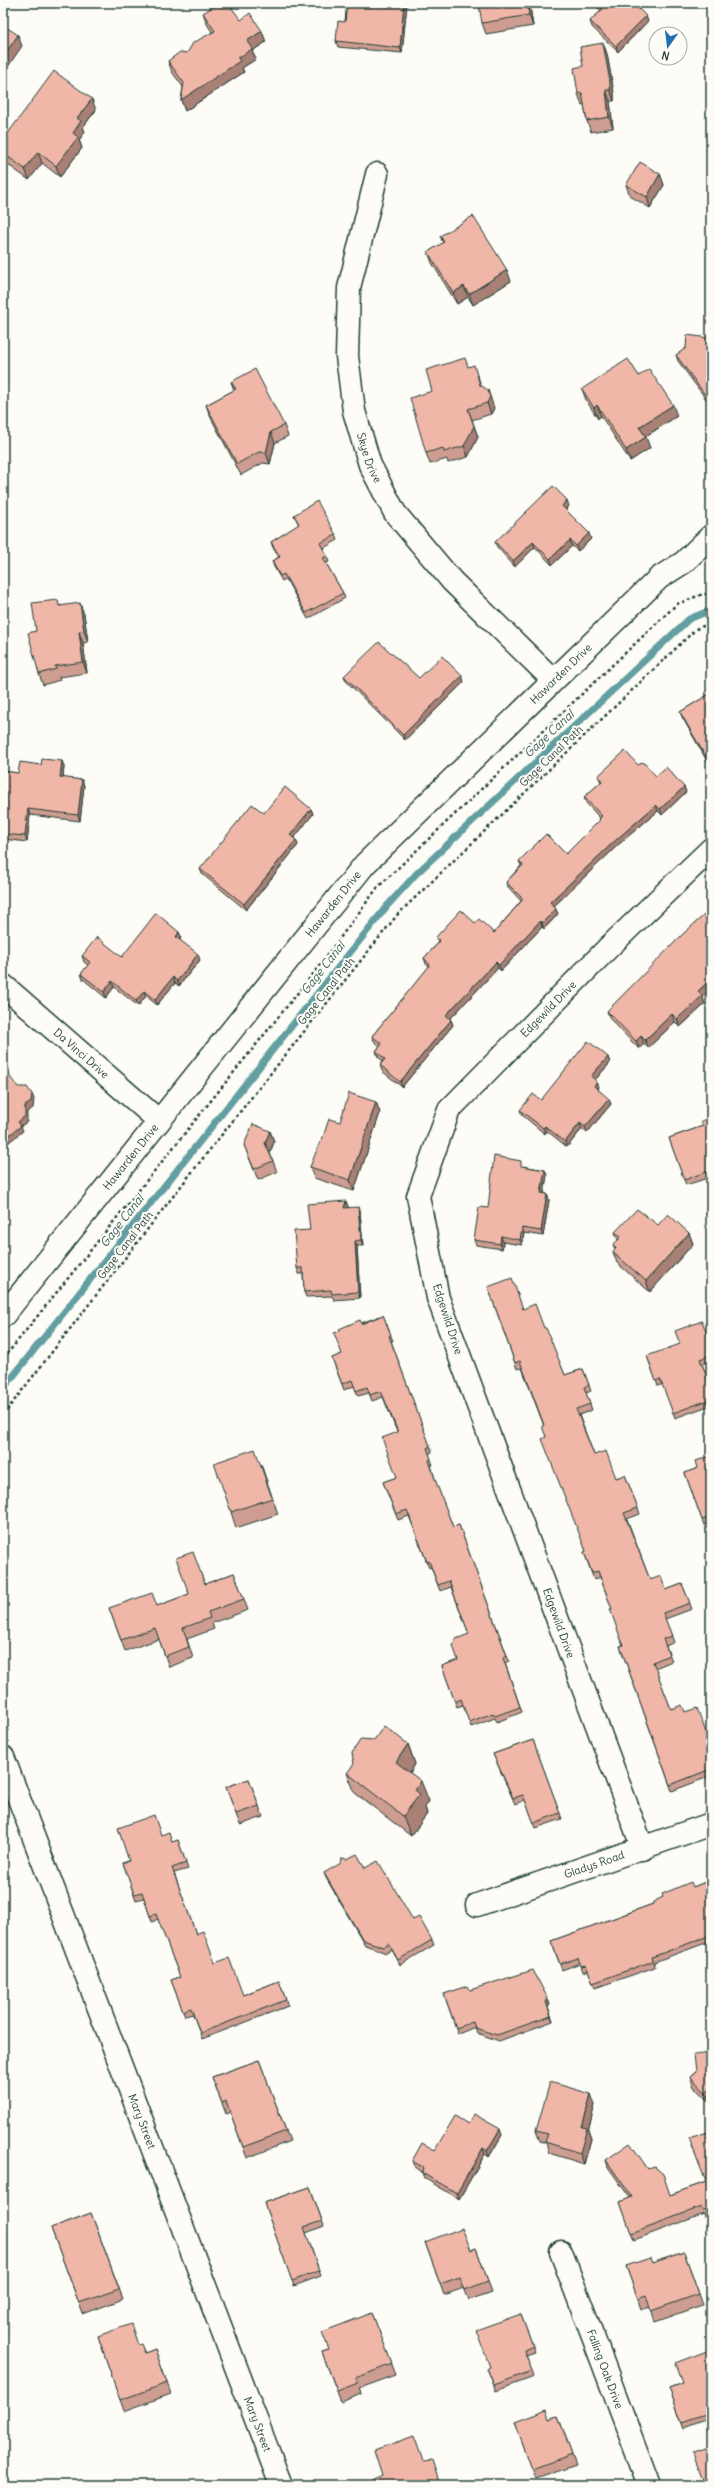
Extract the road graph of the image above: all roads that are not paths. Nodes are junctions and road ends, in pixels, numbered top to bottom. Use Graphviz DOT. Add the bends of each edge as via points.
graph roads {
  1 [pos="377,174"];
  2 [pos="711,536"];
  3 [pos="553,680"];
  4 [pos="711,849"];
  5 [pos="3,985"];
  6 [pos="159,1121"];
  7 [pos="3,1316"];
  8 [pos="3,1757"];
  9 [pos="711,1824"];
  10 [pos="642,1849"];
  11 [pos="477,1905"];
  12 [pos="561,2252"];
  13 [pos="281,2485"];
  14 [pos="649,2485"];
  1 -- 3 [label="street, Skye Drive" via="349,288 347,356 354,411 370,464 395,513 452,581"];
  2 -- 3 [label="street, Hawarden Drive" via="684,562 660,578"];
  3 -- 6 [label="street, Hawarden Drive" via="366,864"];
  4 -- 10 [label="street, Edgewild Drive" via="609,947 449,1110 418,1196 438,1298"];
  5 -- 6 [label="street, Da Vinci Drive"];
  6 -- 7 [label="street, Hawarden Drive"];
  8 -- 13 [label="street, Mary Street"];
  9 -- 10 [label="street, Gladys Road"];
  10 -- 11 [label="street, Gladys Road"];
  12 -- 14 [label="street, Falling Oak Drive"];
}
